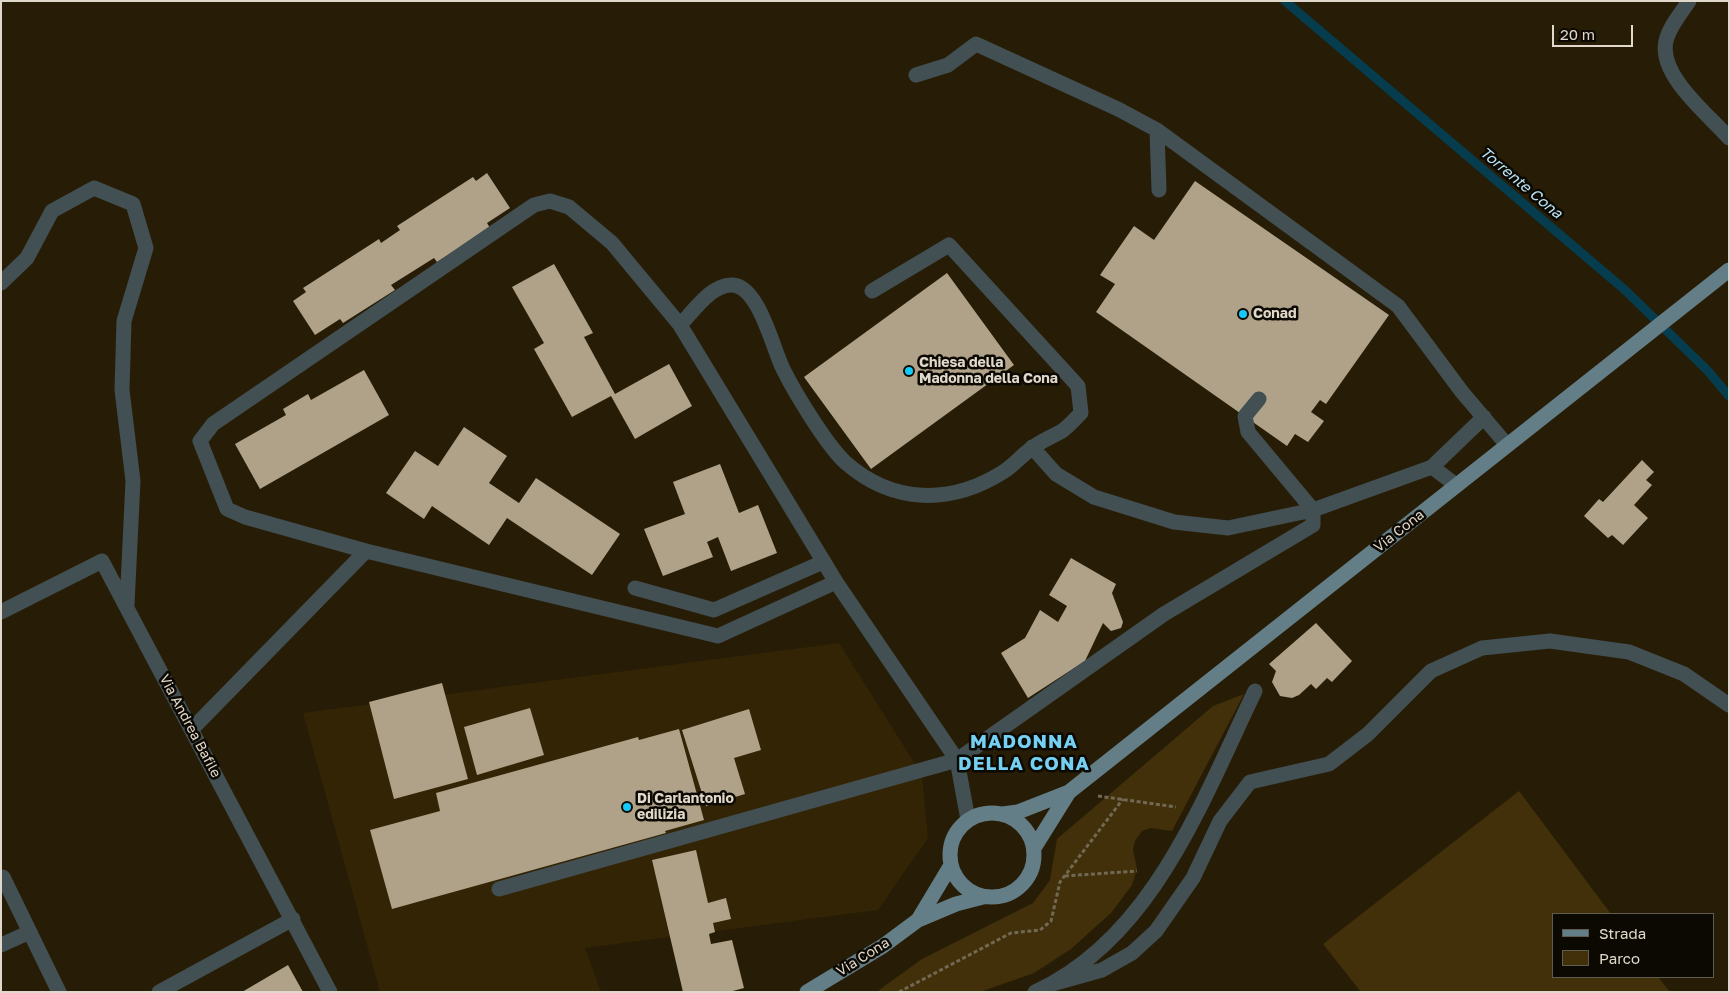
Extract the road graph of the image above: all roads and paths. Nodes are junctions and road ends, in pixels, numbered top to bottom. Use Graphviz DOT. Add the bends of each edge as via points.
graph roads {
  1 [pos="1689,1"];
  2 [pos="916,75"];
  3 [pos="1157,130"];
  4 [pos="1729,138"];
  5 [pos="1159,190"];
  6 [pos="1729,270"];
  7 [pos="1,282"];
  8 [pos="872,291"];
  9 [pos="680,325"];
  10 [pos="1259,399"];
  11 [pos="1484,417"];
  12 [pos="1507,445"];
  13 [pos="1032,447"];
  14 [pos="1432,467"];
  15 [pos="1456,485"];
  16 [pos="1313,510"];
  17 [pos="366,551"];
  18 [pos="823,562"];
  19 [pos="836,582"];
  20 [pos="635,588"];
  21 [pos="127,607"];
  22 [pos="1,612"];
  23 [pos="1255,691"];
  24 [pos="1729,705"];
  25 [pos="192,729"];
  26 [pos="957,760"];
  27 [pos="1069,792"];
  28 [pos="1123,799"];
  29 [pos="1197,810"];
  30 [pos="1003,814"];
  31 [pos="968,820"];
  32 [pos="1034,848"];
  33 [pos="951,865"];
  34 [pos="1164,870"];
  35 [pos="1065,876"];
  36 [pos="3,877"];
  37 [pos="499,889"];
  38 [pos="982,897"];
  39 [pos="293,919"];
  40 [pos="918,920"];
  41 [pos="30,932"];
  42 [pos="1,945"];
  43 [pos="1052,984"];
  44 [pos="59,992"];
  45 [pos="159,992"];
  46 [pos="330,992"];
  47 [pos="807,992"];
  48 [pos="899,992"];
  49 [pos="1035,992"];
  1 -- 4 [label="street" via="1671,28 1664,58 1673,76"];
  2 -- 3 [label="street" via="948,65 976,44"];
  3 -- 5 [label="street"];
  3 -- 11 [label="street" via="1398,306"];
  6 -- 12 [label="main road, Via Cona"];
  7 -- 21 [label="street" via="27,258 52,211 94,188 133,204 146,248 124,321 122,390 133,480"];
  8 -- 13 [label="street" via="949,245 1078,386 1081,413 1062,431"];
  9 -- 13 [label="street" via="715,290 732,285 747,290 764,320 783,369 817,425 846,463 882,488 913,496 941,496 974,486 1003,472"];
  9 -- 17 [label="street" via="612,243 569,207 550,201 534,205 213,424 200,441 227,510"];
  9 -- 18 [label="street"];
  10 -- 16 [label="street" via="1245,416 1248,432"];
  11 -- 12 [label="street"];
  11 -- 14 [label="street"];
  12 -- 15 [label="main road, Via Cona"];
  13 -- 16 [label="street" via="1056,474 1094,497 1174,522 1228,528"];
  14 -- 15 [label="street"];
  14 -- 16 [label="street"];
  15 -- 27 [label="main road, Via Cona"];
  16 -- 26 [label="street" via="1313,525 1164,614"];
  17 -- 19 [label="street" via="718,636"];
  17 -- 25 [label="street"];
  18 -- 19 [label="street"];
  18 -- 20 [label="street" via="714,610"];
  19 -- 26 [label="street"];
  21 -- 22 [label="street, Via Andrea Bafile" via="102,561"];
  21 -- 25 [label="street, Via Andrea Bafile"];
  23 -- 29 [label="street"];
  24 -- 43 [label="street" via="1684,674 1629,652 1550,641 1482,648 1431,671 1368,734 1330,764 1250,782 1220,821 1193,878 1156,932 1132,954 1102,970"];
  25 -- 39 [label="street, Via Andrea Bafile"];
  26 -- 31 [label="street"];
  26 -- 37 [label="street"];
  27 -- 28 [label="path"];
  27 -- 30 [label="main road, Via Cona" via="1018,812"];
  27 -- 32 [label="main road, Via Cona"];
  28 -- 29 [label="path"];
  28 -- 35 [label="path"];
  29 -- 34 [label="street"];
  30 -- 31 [label="main road" via="985,814"];
  30 -- 32 [label="main road" via="1027,830"];
  31 -- 33 [label="main road" via="951,845"];
  32 -- 38 [label="main road" via="1035,862 1022,887 996,898"];
  33 -- 38 [label="main road" via="959,882"];
  33 -- 40 [label="main road, Via Cona"];
  34 -- 35 [label="path"];
  34 -- 43 [label="street" via="1129,920 1093,955"];
  35 -- 48 [label="path" via="1060,882 1052,921 1040,930 1011,933"];
  36 -- 41 [label="street"];
  38 -- 40 [label="main road, Via Cona"];
  39 -- 45 [label="street"];
  39 -- 46 [label="street, Via Andrea Bafile"];
  40 -- 47 [label="main road, Via Cona" via="883,946"];
  41 -- 42 [label="street"];
  41 -- 44 [label="street"];
  43 -- 49 [label="street"];
}
